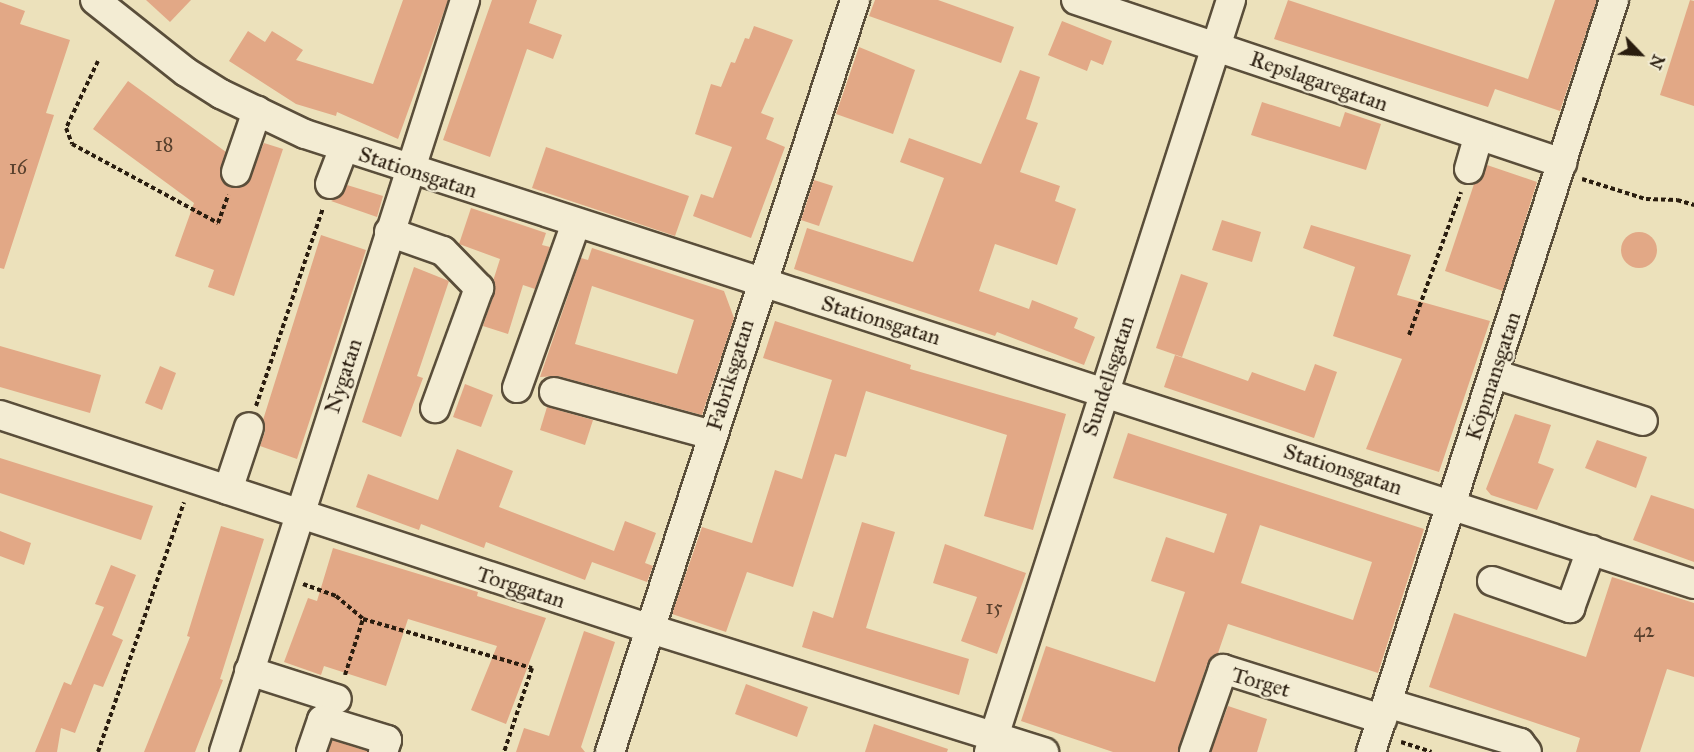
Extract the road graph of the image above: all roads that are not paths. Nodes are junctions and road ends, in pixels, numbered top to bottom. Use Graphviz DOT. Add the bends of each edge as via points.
graph roads {
  1 [pos="95,0"];
  2 [pos="465,0"];
  3 [pos="855,0"];
  4 [pos="1076,0"];
  5 [pos="1231,0"];
  6 [pos="1614,0"];
  7 [pos="1216,46"];
  8 [pos="257,111"];
  9 [pos="1479,135"];
  10 [pos="344,148"];
  11 [pos="1560,168"];
  12 [pos="1469,169"];
  13 [pos="409,170"];
  14 [pos="236,172"];
  15 [pos="330,184"];
  16 [pos="576,223"];
  17 [pos="389,232"];
  18 [pos="760,282"];
  19 [pos="1494,374"];
  20 [pos="517,387"];
  21 [pos="1103,390"];
  22 [pos="554,392"];
  23 [pos="435,408"];
  24 [pos="0,415"];
  25 [pos="1643,421"];
  26 [pos="249,427"];
  27 [pos="712,435"];
  28 [pos="228,490"];
  29 [pos="1452,505"];
  30 [pos="299,514"];
  31 [pos="1590,550"];
  32 [pos="1492,581"];
  33 [pos="1694,584"];
  34 [pos="651,629"];
  35 [pos="249,671"];
  36 [pos="337,699"];
  37 [pos="1384,711"];
  38 [pos="991,744"];
  39 [pos="1383,749"];
  40 [pos="224,752"];
  41 [pos="311,752"];
  42 [pos="383,752"];
  43 [pos="610,752"];
  44 [pos="1044,752"];
  45 [pos="1194,752"];
  46 [pos="1527,752"];
  1 -- 8 [label="street, Stationsgatan" via="186,72"];
  2 -- 13 [label="street, Nygatan"];
  3 -- 18 [label="street, Fabriksgatan"];
  4 -- 7 [label="street, Repslagaregatan"];
  5 -- 7 [label="street, Sundellsgatan"];
  6 -- 11 [label="street, Köpmansgatan"];
  7 -- 9 [label="street, Repslagaregatan"];
  7 -- 21 [label="street, Sundellsgatan"];
  8 -- 10 [label="street, Stationsgatan"];
  8 -- 14 [label="street"];
  9 -- 11 [label="street, Repslagaregatan"];
  9 -- 12 [label="street"];
  10 -- 13 [label="street, Stationsgatan"];
  10 -- 15 [label="street"];
  11 -- 19 [label="street, Köpmansgatan"];
  13 -- 16 [label="street, Stationsgatan"];
  13 -- 17 [label="street, Nygatan"];
  16 -- 18 [label="street, Stationsgatan"];
  16 -- 20 [label="street"];
  17 -- 23 [label="street" via="442,250 479,288"];
  17 -- 30 [label="street, Nygatan"];
  18 -- 21 [label="street, Stationsgatan"];
  18 -- 27 [label="street, Fabriksgatan"];
  19 -- 25 [label="street"];
  19 -- 29 [label="street, Köpmansgatan"];
  21 -- 29 [label="street, Stationsgatan"];
  21 -- 38 [label="street, Sundellsgatan"];
  22 -- 27 [label="street"];
  24 -- 28 [label="street, Torggatan"];
  26 -- 28 [label="street"];
  27 -- 34 [label="street, Fabriksgatan"];
  28 -- 30 [label="street, Torggatan"];
  29 -- 31 [label="street, Stationsgatan"];
  29 -- 37 [label="street, Köpmansgatan"];
  30 -- 34 [label="street, Torggatan"];
  30 -- 35 [label="street, Nygatan"];
  31 -- 32 [label="street" via="1570,608"];
  31 -- 33 [label="street, Stationsgatan"];
  34 -- 38 [label="street, Torggatan"];
  34 -- 43 [label="street, Fabriksgatan"];
  35 -- 36 [label="street"];
  35 -- 40 [label="street, Nygatan"];
  37 -- 39 [label="street, Köpmansgatan"];
  37 -- 45 [label="street, Torget" via="1223,669"];
  37 -- 46 [label="street, Torget" via="1520,743"];
  38 -- 44 [label="street, Torggatan"];
  41 -- 42 [label="street" via="322,720 387,740"];
}
